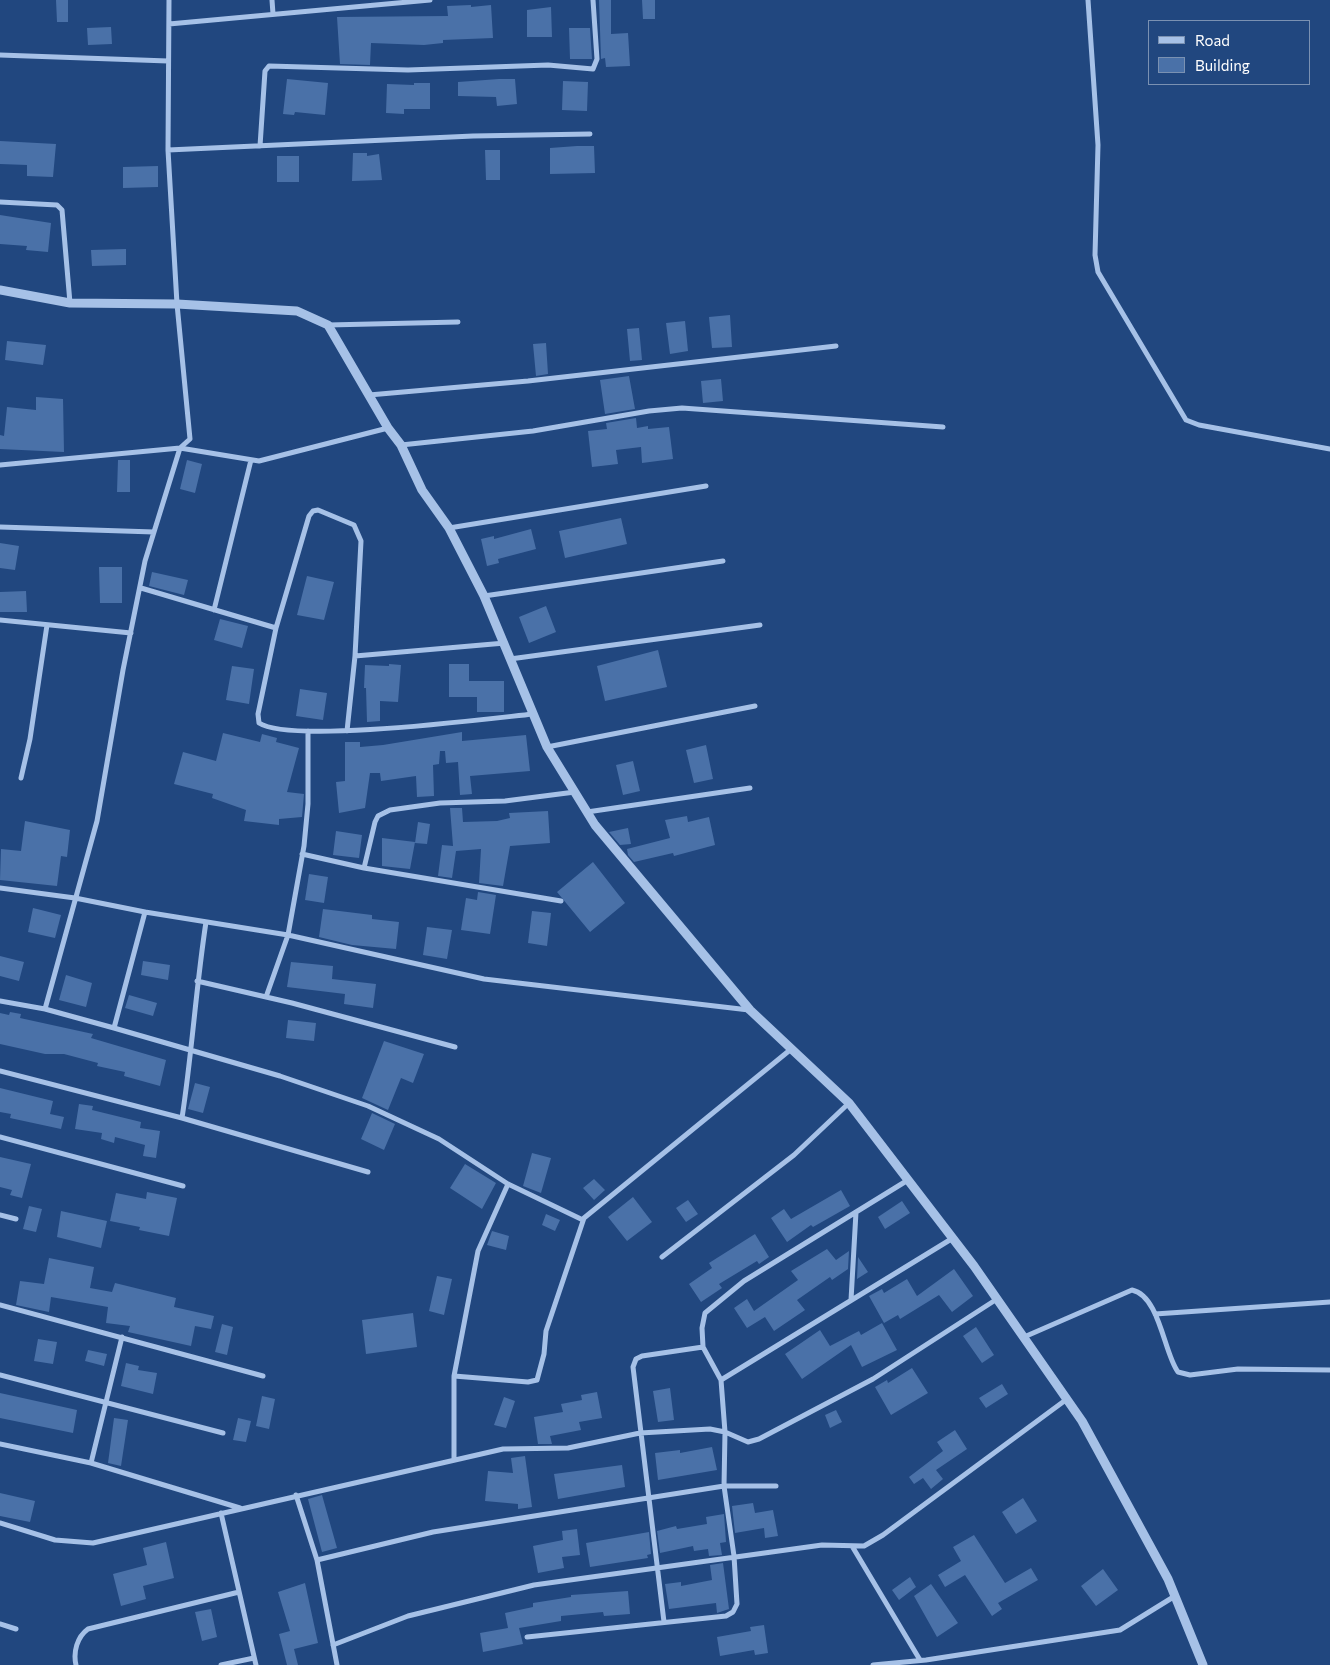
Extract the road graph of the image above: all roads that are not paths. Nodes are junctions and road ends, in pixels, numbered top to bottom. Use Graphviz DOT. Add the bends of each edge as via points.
graph roads {
  1 [pos="169,0"];
  2 [pos="272,0"];
  3 [pos="430,0"];
  4 [pos="593,0"];
  5 [pos="1088,0"];
  6 [pos="273,14"];
  7 [pos="168,24"];
  8 [pos="0,55"];
  9 [pos="168,61"];
  10 [pos="590,134"];
  11 [pos="260,146"];
  12 [pos="168,150"];
  13 [pos="0,202"];
  14 [pos="0,290"];
  15 [pos="70,303"];
  16 [pos="176,304"];
  17 [pos="458,322"];
  18 [pos="328,325"];
  19 [pos="836,346"];
  20 [pos="369,395"];
  21 [pos="943,427"];
  22 [pos="388,428"];
  23 [pos="401,445"];
  24 [pos="180,448"];
  25 [pos="1330,449"];
  26 [pos="251,460"];
  27 [pos="0,465"];
  28 [pos="706,486"];
  29 [pos="0,527"];
  30 [pos="449,528"];
  31 [pos="154,532"];
  32 [pos="723,561"];
  33 [pos="141,588"];
  34 [pos="484,596"];
  35 [pos="214,610"];
  36 [pos="0,620"];
  37 [pos="46,625"];
  38 [pos="760,625"];
  39 [pos="276,628"];
  40 [pos="131,633"];
  41 [pos="505,643"];
  42 [pos="355,656"];
  43 [pos="510,660"];
  44 [pos="756,706"];
  45 [pos="533,714"];
  46 [pos="308,731"];
  47 [pos="347,731"];
  48 [pos="547,747"];
  49 [pos="21,778"];
  50 [pos="750,788"];
  51 [pos="574,792"];
  52 [pos="587,812"];
  53 [pos="302,854"];
  54 [pos="364,868"];
  55 [pos="0,888"];
  56 [pos="75,898"];
  57 [pos="561,901"];
  58 [pos="145,912"];
  59 [pos="206,922"];
  60 [pos="288,935"];
  61 [pos="197,981"];
  62 [pos="266,997"];
  63 [pos="0,1001"];
  64 [pos="45,1009"];
  65 [pos="750,1010"];
  66 [pos="114,1028"];
  67 [pos="455,1047"];
  68 [pos="790,1050"];
  69 [pos="192,1051"];
  70 [pos="0,1070"];
  71 [pos="849,1103"];
  72 [pos="182,1118"];
  73 [pos="0,1137"];
  74 [pos="368,1172"];
  75 [pos="908,1180"];
  76 [pos="508,1184"];
  77 [pos="182,1186"];
  78 [pos="856,1212"];
  79 [pos="0,1215"];
  80 [pos="16,1219"];
  81 [pos="583,1220"];
  82 [pos="953,1238"];
  83 [pos="662,1257"];
  84 [pos="997,1299"];
  85 [pos="852,1300"];
  86 [pos="1330,1302"];
  87 [pos="0,1305"];
  88 [pos="1154,1314"];
  89 [pos="122,1337"];
  90 [pos="1024,1337"];
  91 [pos="703,1347"];
  92 [pos="1330,1370"];
  93 [pos="0,1374"];
  94 [pos="263,1376"];
  95 [pos="454,1376"];
  96 [pos="721,1380"];
  97 [pos="1067,1399"];
  98 [pos="107,1402"];
  99 [pos="725,1432"];
  100 [pos="224,1433"];
  101 [pos="640,1433"];
  102 [pos="0,1444"];
  103 [pos="454,1460"];
  104 [pos="91,1463"];
  105 [pos="724,1486"];
  106 [pos="776,1486"];
  107 [pos="296,1496"];
  108 [pos="649,1498"];
  109 [pos="240,1508"];
  110 [pos="221,1513"];
  111 [pos="0,1523"];
  112 [pos="852,1546"];
  113 [pos="734,1556"];
  114 [pos="317,1560"];
  115 [pos="657,1568"];
  116 [pos="239,1592"];
  117 [pos="1175,1596"];
  118 [pos="664,1622"];
  119 [pos="0,1624"];
  120 [pos="16,1629"];
  121 [pos="527,1637"];
  122 [pos="333,1645"];
  123 [pos="254,1658"];
  124 [pos="920,1660"];
  125 [pos="76,1665"];
  126 [pos="221,1665"];
  127 [pos="256,1665"];
  128 [pos="337,1665"];
  129 [pos="873,1665"];
  130 [pos="1203,1665"];
  1 -- 7 [label="street"];
  2 -- 6 [label="street"];
  3 -- 6 [label="street"];
  4 -- 11 [label="street" via="597,59 593,69 548,65 408,70 268,66"];
  5 -- 25 [label="street" via="1098,145 1095,254 1098,272 1186,420"];
  6 -- 7 [label="street"];
  7 -- 9 [label="street"];
  8 -- 9 [label="street"];
  9 -- 12 [label="street"];
  10 -- 11 [label="street"];
  11 -- 12 [label="street"];
  12 -- 16 [label="street"];
  13 -- 15 [label="street" via="56,205 62,210"];
  14 -- 15 [label="street"];
  15 -- 16 [label="street"];
  16 -- 18 [label="street" via="296,311"];
  16 -- 24 [label="street" via="190,439"];
  17 -- 18 [label="street"];
  18 -- 20 [label="street"];
  19 -- 20 [label="street" via="528,381"];
  20 -- 22 [label="street"];
  21 -- 23 [label="street" via="682,408 533,431"];
  22 -- 23 [label="street"];
  22 -- 26 [label="street" via="260,461"];
  23 -- 30 [label="street" via="422,490"];
  24 -- 26 [label="street"];
  24 -- 27 [label="street"];
  24 -- 31 [label="street"];
  26 -- 35 [label="street"];
  28 -- 30 [label="street"];
  29 -- 31 [label="street"];
  30 -- 34 [label="street"];
  31 -- 33 [label="street"];
  32 -- 34 [label="street"];
  33 -- 35 [label="street"];
  33 -- 40 [label="street"];
  34 -- 41 [label="street"];
  35 -- 39 [label="street"];
  36 -- 37 [label="street"];
  37 -- 40 [label="street"];
  37 -- 49 [label="street" via="30,739"];
  38 -- 43 [label="street"];
  39 -- 42 [label="street" via="312,510 323,510 354,525 361,540"];
  39 -- 46 [label="street" via="258,714 259,723 267,728"];
  40 -- 56 [label="street" via="98,821"];
  41 -- 42 [label="street"];
  41 -- 43 [label="street"];
  42 -- 47 [label="street"];
  43 -- 45 [label="street"];
  44 -- 48 [label="street"];
  45 -- 47 [label="street"];
  45 -- 48 [label="street"];
  46 -- 47 [label="street"];
  46 -- 53 [label="street" via="308,804"];
  48 -- 51 [label="street"];
  50 -- 52 [label="street"];
  51 -- 52 [label="street"];
  51 -- 54 [label="street" via="390,810 378,816 375,822"];
  52 -- 65 [label="street"];
  53 -- 54 [label="street"];
  53 -- 60 [label="street"];
  54 -- 57 [label="street"];
  55 -- 56 [label="street"];
  56 -- 58 [label="street"];
  56 -- 64 [label="street"];
  58 -- 59 [label="street"];
  58 -- 66 [label="street"];
  59 -- 60 [label="street"];
  59 -- 61 [label="street"];
  60 -- 62 [label="street"];
  60 -- 65 [label="street" via="484,979"];
  61 -- 62 [label="street"];
  61 -- 69 [label="street"];
  62 -- 67 [label="street"];
  63 -- 64 [label="street"];
  64 -- 66 [label="street"];
  65 -- 68 [label="street"];
  66 -- 69 [label="street"];
  68 -- 71 [label="street"];
  68 -- 81 [label="street"];
  69 -- 72 [label="street"];
  69 -- 76 [label="street" via="368,1106 439,1139"];
  70 -- 72 [label="street"];
  71 -- 75 [label="street"];
  71 -- 83 [label="street" via="794,1155"];
  72 -- 74 [label="street"];
  73 -- 77 [label="street"];
  75 -- 78 [label="street"];
  75 -- 82 [label="street"];
  76 -- 81 [label="street"];
  76 -- 95 [label="street" via="478,1251"];
  78 -- 85 [label="street"];
  78 -- 91 [label="street" via="723,1296 705,1314"];
  79 -- 80 [label="street"];
  81 -- 95 [label="street" via="546,1331 539,1378 528,1382"];
  82 -- 84 [label="street"];
  82 -- 85 [label="street"];
  84 -- 90 [label="street"];
  84 -- 99 [label="street" via="873,1379 759,1439 748,1442"];
  85 -- 96 [label="street"];
  86 -- 88 [label="street"];
  87 -- 89 [label="street"];
  88 -- 90 [label="street" via="1139,1293 1129,1291"];
  88 -- 92 [label="street" via="1176,1370 1181,1373"];
  89 -- 94 [label="street"];
  89 -- 98 [label="street"];
  90 -- 97 [label="street"];
  91 -- 96 [label="street"];
  91 -- 101 [label="street" via="636,1359 633,1366"];
  93 -- 98 [label="street"];
  95 -- 103 [label="street"];
  96 -- 99 [label="street"];
  97 -- 112 [label="street" via="883,1535 864,1546"];
  97 -- 117 [label="street" via="1082,1421"];
  98 -- 100 [label="street"];
  98 -- 104 [label="street"];
  99 -- 101 [label="street" via="710,1429"];
  99 -- 105 [label="street"];
  101 -- 103 [label="street" via="568,1448 502,1449"];
  101 -- 108 [label="street"];
  102 -- 104 [label="street"];
  103 -- 107 [label="street"];
  104 -- 109 [label="street"];
  105 -- 106 [label="street"];
  105 -- 108 [label="street"];
  105 -- 113 [label="street"];
  107 -- 109 [label="street"];
  107 -- 114 [label="street"];
  108 -- 114 [label="street" via="433,1532"];
  108 -- 115 [label="street"];
  109 -- 110 [label="street"];
  110 -- 111 [label="street" via="93,1544 55,1540"];
  110 -- 116 [label="street"];
  112 -- 113 [label="street" via="822,1545"];
  112 -- 124 [label="street"];
  113 -- 115 [label="street"];
  113 -- 118 [label="street" via="737,1604 733,1612 726,1616"];
  114 -- 122 [label="street"];
  115 -- 118 [label="street"];
  115 -- 122 [label="street" via="534,1585 408,1616"];
  116 -- 123 [label="street"];
  116 -- 125 [label="street" via="88,1629 77,1643"];
  117 -- 124 [label="street" via="1120,1630"];
  117 -- 130 [label="street"];
  118 -- 121 [label="street"];
  119 -- 120 [label="street"];
  122 -- 128 [label="street"];
  123 -- 126 [label="street"];
  123 -- 127 [label="street"];
  124 -- 129 [label="street"];
}
